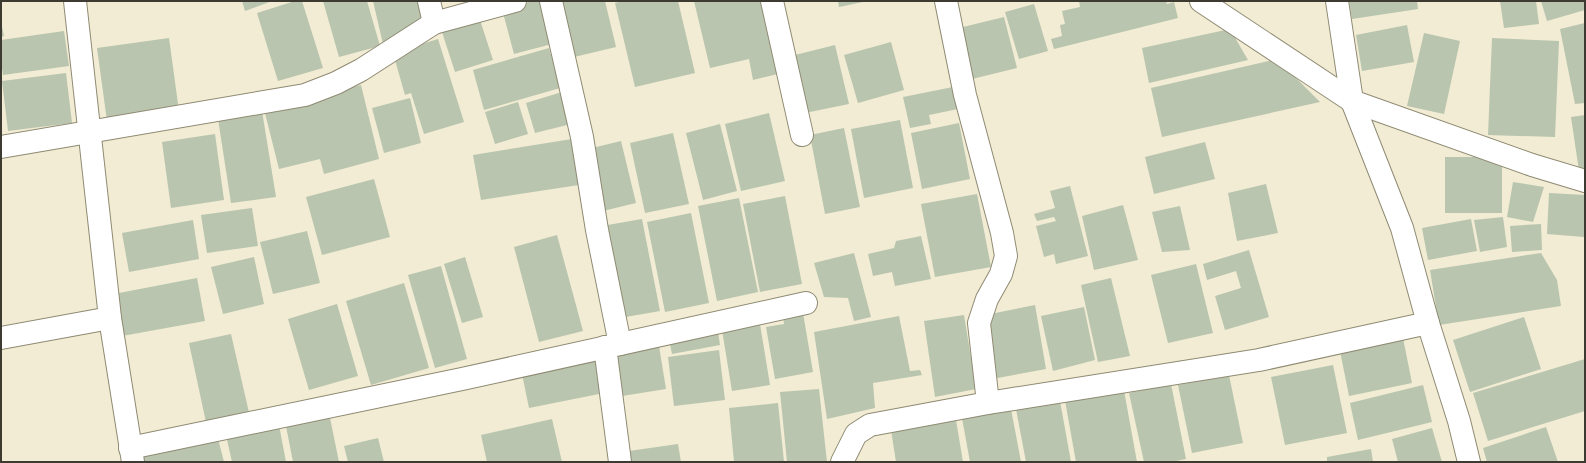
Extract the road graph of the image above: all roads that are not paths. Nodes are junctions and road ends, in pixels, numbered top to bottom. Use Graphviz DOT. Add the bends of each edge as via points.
graph roads {
  1 [pos="74,1"];
  2 [pos="429,1"];
  3 [pos="515,1"];
  4 [pos="551,1"];
  5 [pos="772,1"];
  6 [pos="946,1"];
  7 [pos="1201,1"];
  8 [pos="1337,1"];
  9 [pos="434,23"];
  10 [pos="1352,101"];
  11 [pos="89,132"];
  12 [pos="802,135"];
  13 [pos="1,147"];
  14 [pos="1585,181"];
  15 [pos="806,303"];
  16 [pos="110,318"];
  17 [pos="1428,323"];
  18 [pos="1,338"];
  19 [pos="613,345"];
  20 [pos="988,402"];
  21 [pos="131,455"];
  22 [pos="620,462"];
  23 [pos="842,462"];
  24 [pos="1469,462"];
  1 -- 11 [label="street"];
  2 -- 9 [label="street"];
  3 -- 9 [label="street"];
  4 -- 19 [label="street" via="582,137"];
  5 -- 12 [label="street"];
  6 -- 20 [label="street" via="965,95 1006,256 1001,274 986,299 979,323"];
  7 -- 10 [label="street"];
  8 -- 10 [label="street"];
  9 -- 11 [label="street" via="361,70 305,95"];
  10 -- 14 [label="street" via="1532,165"];
  10 -- 17 [label="street" via="1402,228"];
  11 -- 13 [label="street"];
  11 -- 16 [label="street"];
  15 -- 19 [label="street"];
  16 -- 18 [label="street"];
  16 -- 21 [label="street"];
  17 -- 20 [label="street" via="1259,360"];
  17 -- 24 [label="street" via="1459,421"];
  19 -- 21 [label="street"];
  19 -- 22 [label="street"];
  20 -- 23 [label="street" via="870,425 856,434"];
}
